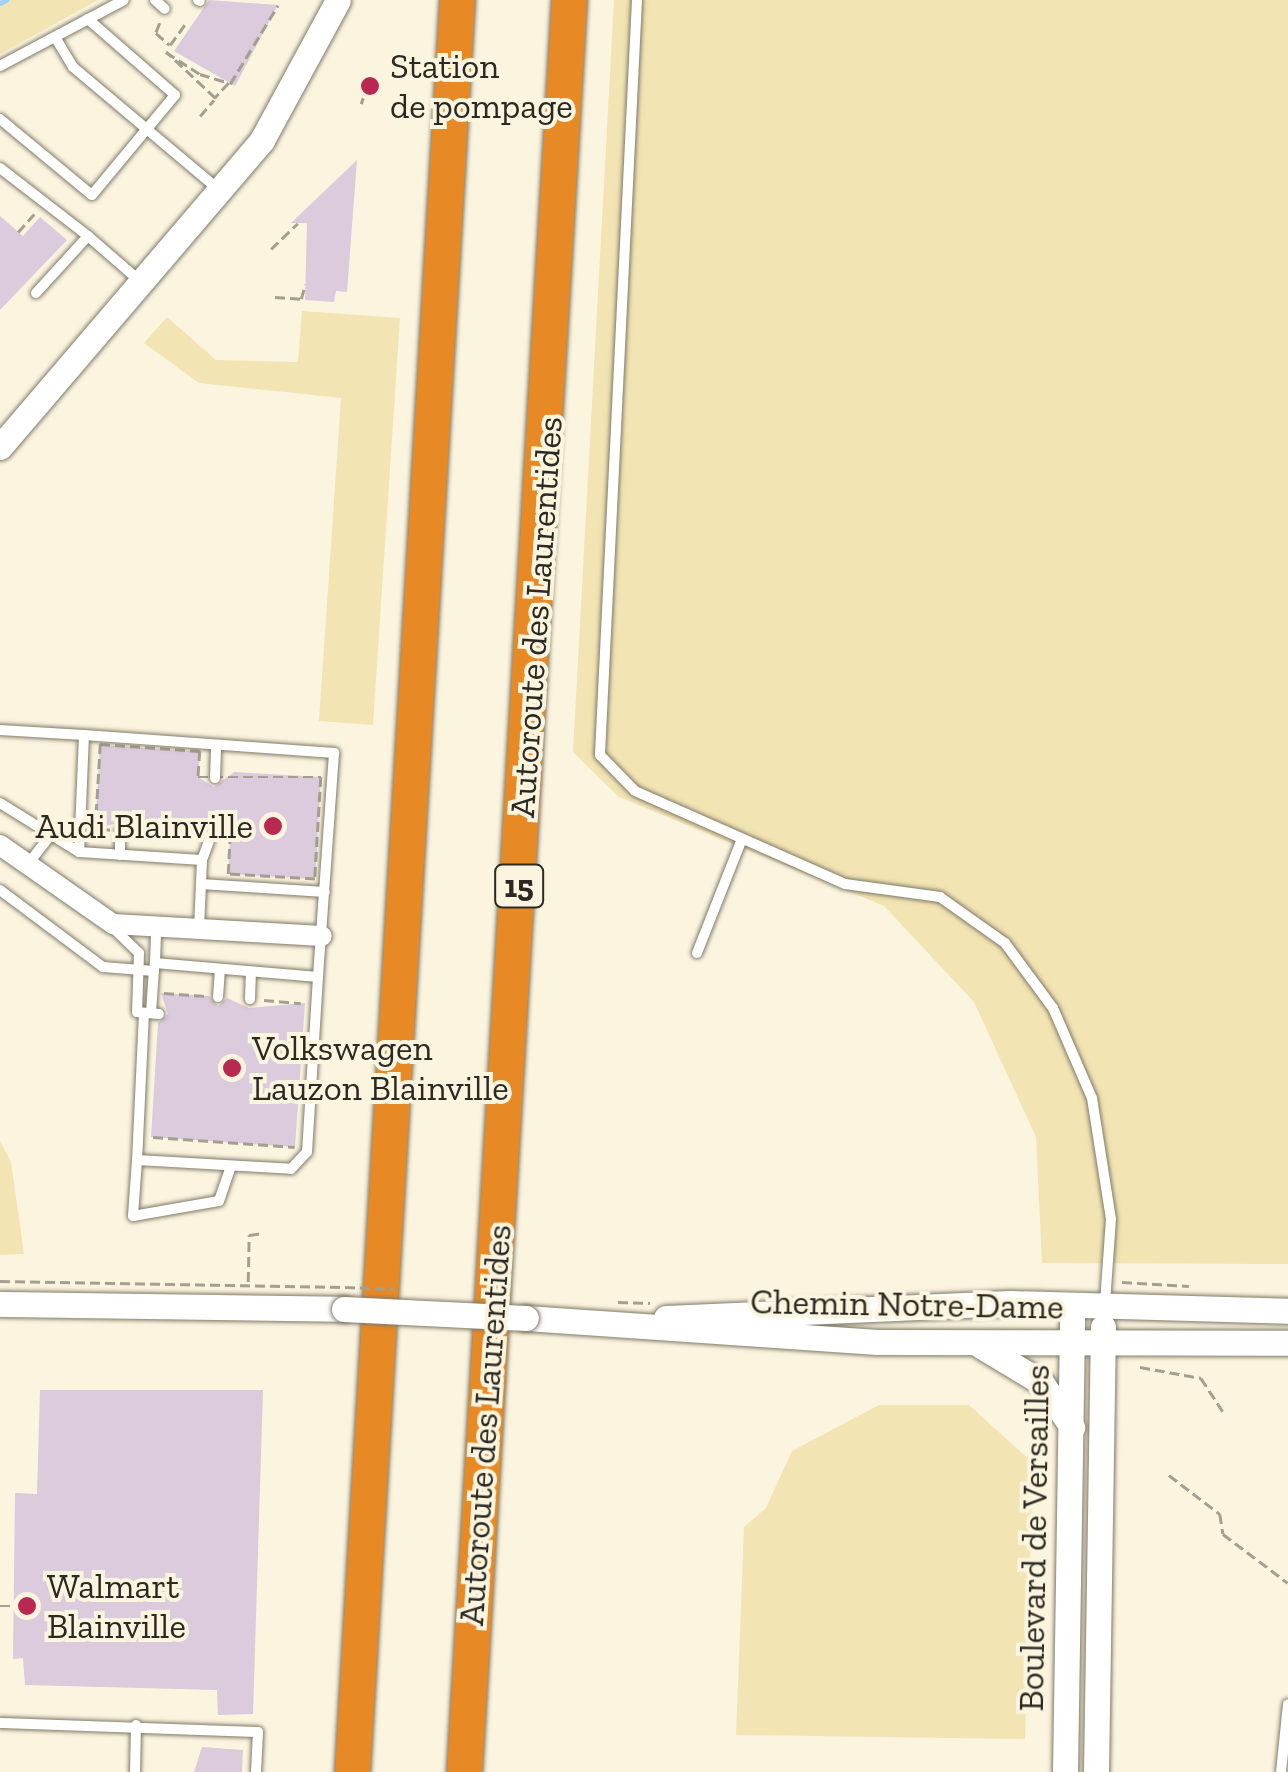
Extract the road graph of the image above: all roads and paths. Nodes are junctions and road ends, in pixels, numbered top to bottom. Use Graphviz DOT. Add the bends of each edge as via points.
graph roads {
  1 [pos="124,0"];
  2 [pos="155,0"];
  3 [pos="338,0"];
  4 [pos="457,0"];
  5 [pos="569,0"];
  6 [pos="636,0"];
  7 [pos="278,6"];
  8 [pos="165,9"];
  9 [pos="88,19"];
  10 [pos="187,22"];
  11 [pos="55,37"];
  12 [pos="170,45"];
  13 [pos="166,52"];
  14 [pos="0,66"];
  15 [pos="192,69"];
  16 [pos="187,75"];
  17 [pos="229,83"];
  18 [pos="366,92"];
  19 [pos="215,98"];
  20 [pos="360,104"];
  21 [pos="200,116"];
  22 [pos="0,119"];
  23 [pos="147,129"];
  24 [pos="0,168"];
  25 [pos="221,192"];
  26 [pos="38,209"];
  27 [pos="298,223"];
  28 [pos="18,232"];
  29 [pos="88,236"];
  30 [pos="272,249"];
  31 [pos="143,284"];
  32 [pos="305,285"];
  33 [pos="36,293"];
  34 [pos="275,297"];
  35 [pos="0,447"];
  36 [pos="0,730"];
  37 [pos="84,735"];
  38 [pos="216,744"];
  39 [pos="84,752"];
  40 [pos="99,753"];
  41 [pos="215,778"];
  42 [pos="234,779"];
  43 [pos="82,785"];
  44 [pos="97,785"];
  45 [pos="0,803"];
  46 [pos="120,831"];
  47 [pos="211,835"];
  48 [pos="48,838"];
  49 [pos="742,838"];
  50 [pos="230,839"];
  51 [pos="0,845"];
  52 [pos="79,852"];
  53 [pos="120,854"];
  54 [pos="202,860"];
  55 [pos="27,865"];
  56 [pos="200,884"];
  57 [pos="0,890"];
  58 [pos="325,892"];
  59 [pos="99,918"];
  60 [pos="156,926"];
  61 [pos="198,929"];
  62 [pos="322,936"];
  63 [pos="697,953"];
  64 [pos="154,967"];
  65 [pos="220,969"];
  66 [pos="140,970"];
  67 [pos="251,972"];
  68 [pos="318,978"];
  69 [pos="218,997"];
  70 [pos="250,999"];
  71 [pos="148,1013"];
  72 [pos="304,1021"];
  73 [pos="152,1119"];
  74 [pos="296,1129"];
  75 [pos="136,1160"];
  76 [pos="231,1166"];
  77 [pos="264,1233"];
  78 [pos="0,1281"];
  79 [pos="248,1284"];
  80 [pos="344,1298"];
  81 [pos="0,1304"];
  82 [pos="1072,1305"];
  83 [pos="1103,1308"];
  84 [pos="1288,1311"];
  85 [pos="526,1318"];
  86 [pos="1102,1342"];
  87 [pos="976,1343"];
  88 [pos="1072,1343"];
  89 [pos="1288,1343"];
  90 [pos="1140,1367"];
  91 [pos="1224,1414"];
  92 [pos="1072,1427"];
  93 [pos="1169,1475"];
  94 [pos="1288,1583"];
  95 [pos="0,1606"];
  96 [pos="14,1606"];
  97 [pos="1288,1704"];
  98 [pos="0,1723"];
  99 [pos="136,1725"];
  100 [pos="135,1772"];
  101 [pos="256,1772"];
  102 [pos="352,1772"];
  103 [pos="464,1772"];
  104 [pos="1065,1772"];
  105 [pos="1096,1772"];
  106 [pos="1282,1772"];
  1 -- 9 [label="lane"];
  2 -- 8 [label="lane"];
  3 -- 25 [label="street" via="298,86"];
  4 -- 102 [label="highway"];
  5 -- 103 [label="highway, Autoroute des Laurentides / 15"];
  6 -- 49 [label="lane" via="598,744 635,791"];
  7 -- 17 [label="path"];
  8 -- 12 [label="path" via="156,34"];
  9 -- 11 [label="lane"];
  9 -- 23 [label="lane" via="175,95"];
  10 -- 12 [label="path"];
  11 -- 14 [label="lane"];
  11 -- 23 [label="lane" via="73,67"];
  12 -- 13 [label="path"];
  13 -- 15 [label="path"];
  13 -- 16 [label="path"];
  15 -- 16 [label="path"];
  15 -- 17 [label="path"];
  16 -- 19 [label="path"];
  17 -- 19 [label="path"];
  18 -- 20 [label="path"];
  19 -- 21 [label="path"];
  22 -- 23 [label="lane" via="92,195"];
  23 -- 25 [label="lane"];
  24 -- 29 [label="lane"];
  25 -- 31 [label="street"];
  26 -- 28 [label="path"];
  27 -- 30 [label="path"];
  29 -- 31 [label="lane"];
  29 -- 33 [label="lane"];
  31 -- 35 [label="street"];
  32 -- 34 [label="path" via="301,299"];
  36 -- 37 [label="lane"];
  37 -- 38 [label="lane"];
  37 -- 39 [label="lane"];
  38 -- 41 [label="lane"];
  38 -- 58 [label="lane" via="334,753"];
  39 -- 40 [label="lane"];
  39 -- 43 [label="lane"];
  42 -- 50 [label="path" via="234,772 321,777 314,879 228,874"];
  43 -- 44 [label="lane"];
  43 -- 52 [label="lane"];
  45 -- 48 [label="lane"];
  46 -- 53 [label="lane"];
  47 -- 54 [label="lane"];
  48 -- 52 [label="lane"];
  48 -- 55 [label="lane"];
  49 -- 63 [label="lane"];
  49 -- 83 [label="lane" via="865,890 955,903 1020,960 1075,1053 1099,1126 1112,1219"];
  51 -- 55 [label="street"];
  52 -- 53 [label="lane"];
  53 -- 54 [label="lane"];
  54 -- 56 [label="lane"];
  55 -- 59 [label="street"];
  56 -- 58 [label="lane"];
  56 -- 61 [label="lane"];
  57 -- 66 [label="lane" via="104,966"];
  58 -- 62 [label="lane"];
  59 -- 60 [label="street"];
  59 -- 66 [label="lane" via="135,947"];
  60 -- 61 [label="street"];
  60 -- 64 [label="lane"];
  61 -- 62 [label="street"];
  62 -- 68 [label="lane"];
  64 -- 65 [label="lane"];
  64 -- 66 [label="lane"];
  64 -- 71 [label="lane"];
  65 -- 67 [label="lane"];
  65 -- 69 [label="lane"];
  66 -- 71 [label="lane"];
  67 -- 68 [label="lane"];
  67 -- 70 [label="lane"];
  68 -- 76 [label="lane" via="304,1160 285,1170"];
  69 -- 71 [label="path" via="160,993"];
  70 -- 72 [label="path" via="304,1003"];
  71 -- 75 [label="lane"];
  73 -- 74 [label="path" via="151,1137 295,1147"];
  75 -- 76 [label="lane"];
  75 -- 76 [label="lane" via="133,1216 219,1201"];
  77 -- 79 [label="path" via="249,1236"];
  78 -- 79 [label="path"];
  79 -- 80 [label="path"];
  80 -- 81 [label="street, Chemin Notre-Dame"];
  80 -- 85 [label="street, Chemin Notre-Dame, bridge"];
  82 -- 83 [label="street, Chemin Notre-Dame"];
  82 -- 85 [label="street, Chemin Notre-Dame"];
  82 -- 88 [label="street, Boulevard de Versailles"];
  83 -- 84 [label="street, Chemin Notre-Dame"];
  83 -- 86 [label="street, Boulevard de Versailles"];
  85 -- 87 [label="street, Chemin Notre-Dame" via="660,1334"];
  86 -- 88 [label="street, Chemin Notre-Dame"];
  86 -- 89 [label="street, Chemin Notre-Dame"];
  86 -- 105 [label="street, Boulevard de Versailles"];
  87 -- 88 [label="street, Chemin Notre-Dame"];
  87 -- 92 [label="street" via="1042,1382"];
  88 -- 92 [label="street, Boulevard de Versailles"];
  90 -- 91 [label="path" via="1201,1378"];
  92 -- 104 [label="street, Boulevard de Versailles"];
  93 -- 94 [label="path" via="1220,1514 1223,1534"];
  95 -- 96 [label="path"];
  97 -- 106 [label="lane"];
  98 -- 99 [label="lane"];
  99 -- 100 [label="lane"];
  99 -- 101 [label="lane" via="258,1732"];
}
